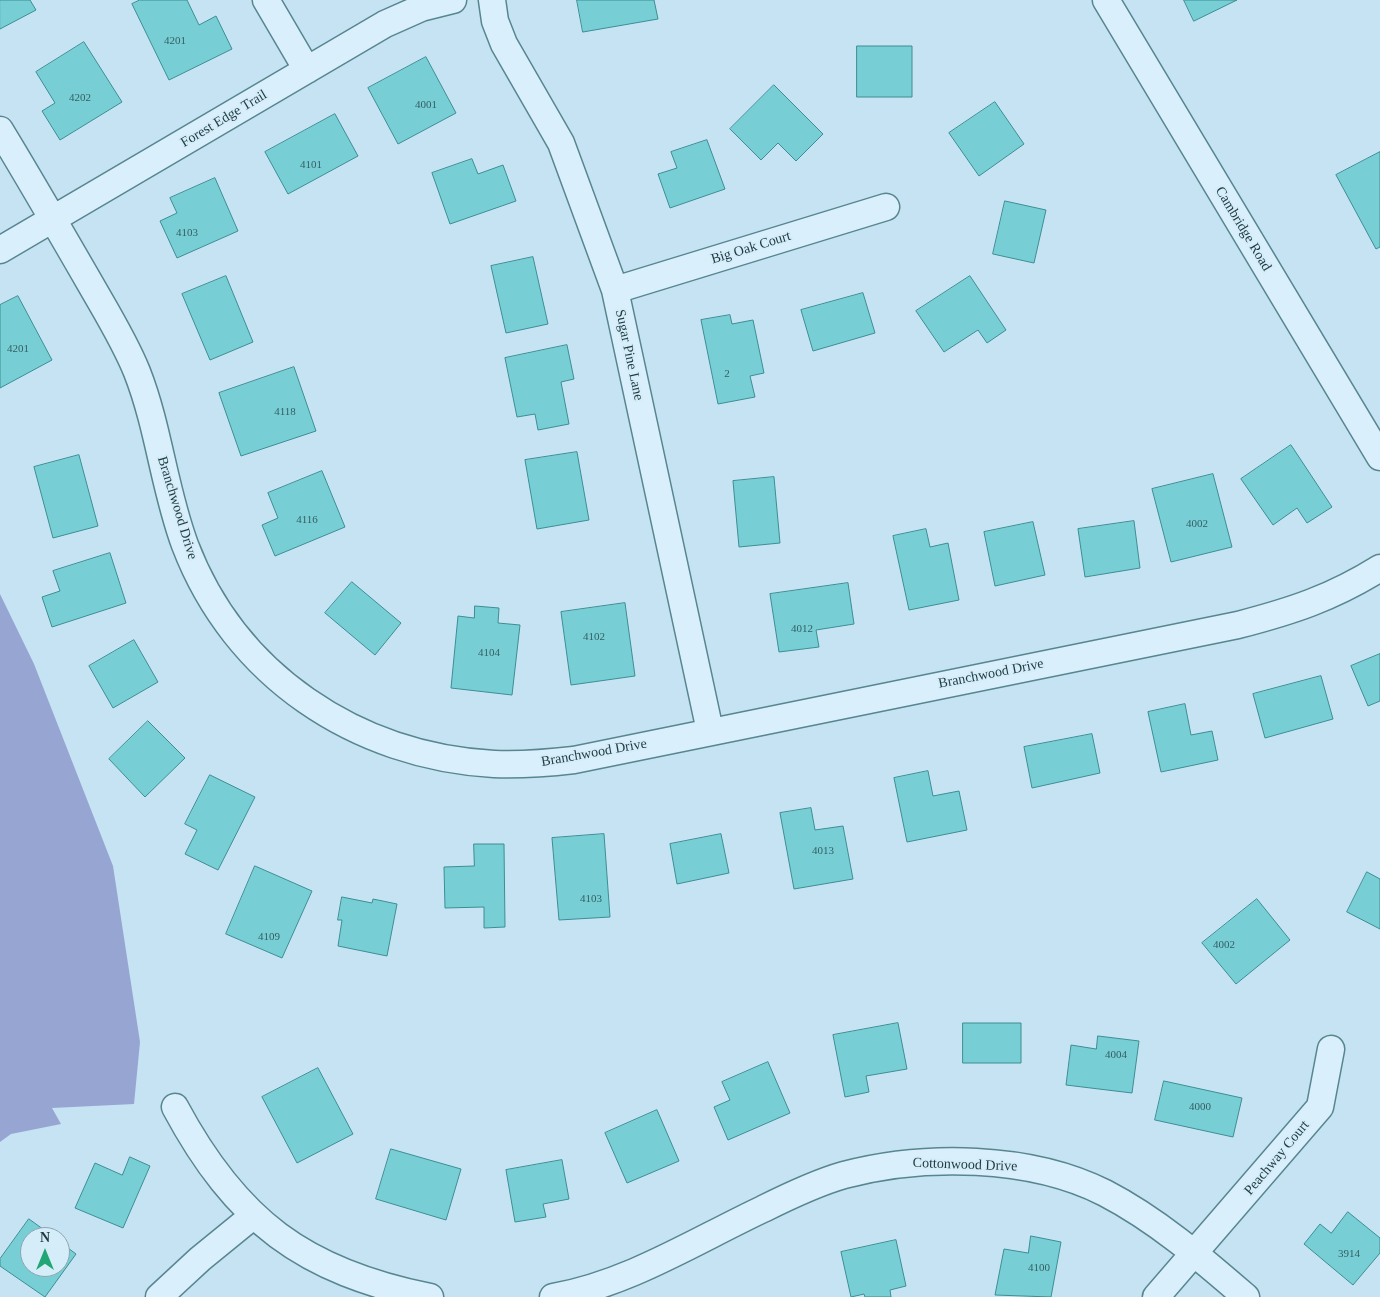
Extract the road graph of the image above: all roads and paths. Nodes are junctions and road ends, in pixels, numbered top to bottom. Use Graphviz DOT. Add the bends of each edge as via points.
graph roads {
  1 [pos="266,0"];
  2 [pos="453,0"];
  3 [pos="492,0"];
  4 [pos="1106,0"];
  5 [pos="306,70"];
  6 [pos="0,130"];
  7 [pos="886,207"];
  8 [pos="54,219"];
  9 [pos="0,250"];
  10 [pos="615,290"];
  11 [pos="1380,457"];
  12 [pos="1380,568"];
  13 [pos="710,730"];
  14 [pos="1331,1049"];
  15 [pos="175,1107"];
  16 [pos="254,1215"];
  17 [pos="1195,1253"];
  18 [pos="159,1297"];
  19 [pos="430,1297"];
  20 [pos="553,1297"];
  21 [pos="1156,1297"];
  22 [pos="1246,1297"];
  1 -- 5 [label="street"];
  2 -- 5 [label="street, Forest Edge Trail" via="421,8 385,24"];
  3 -- 10 [label="street, Sugar Pine Lane" via="504,44 561,143"];
  4 -- 11 [label="street, Cambridge Road"];
  5 -- 8 [label="street, Forest Edge Trail"];
  6 -- 8 [label="street, Branchwood Drive"];
  7 -- 10 [label="street, Big Oak Court"];
  8 -- 9 [label="street, Forest Edge Trail"];
  8 -- 13 [label="street, Branchwood Drive" via="138,373 185,544 200,579 246,646 307,703 370,737 447,758 494,764 574,760"];
  10 -- 13 [label="street, Sugar Pine Lane"];
  12 -- 13 [label="street, Branchwood Drive" via="1327,598 1238,625"];
  14 -- 17 [label="street, Peachway Court" via="1320,1107"];
  15 -- 16 [label="street" via="220,1180"];
  16 -- 18 [label="street"];
  16 -- 19 [label="street" via="288,1243 322,1263 359,1279"];
  17 -- 20 [label="street, Cottonwood Drive" via="1131,1207 1066,1178 1014,1165 916,1162 842,1176 764,1208 618,1279"];
  17 -- 21 [label="street, Peachway Court"];
  17 -- 22 [label="street, Cottonwood Drive"];
}
